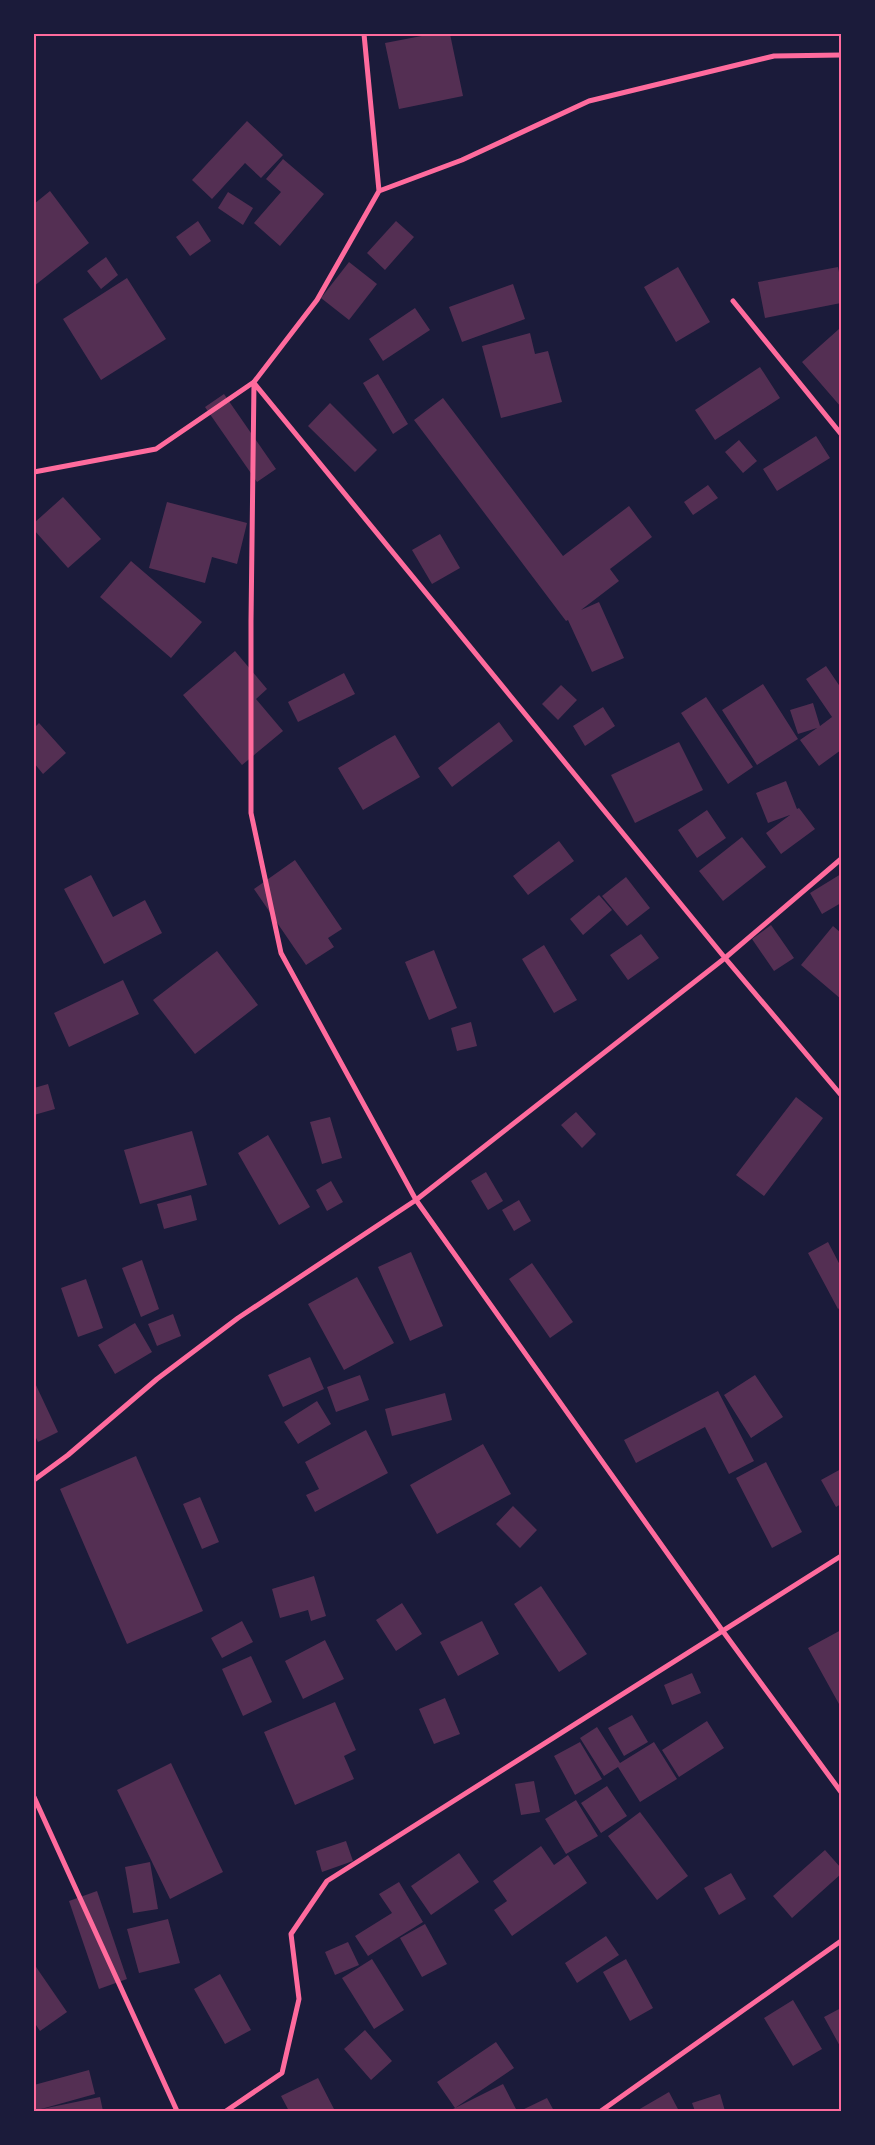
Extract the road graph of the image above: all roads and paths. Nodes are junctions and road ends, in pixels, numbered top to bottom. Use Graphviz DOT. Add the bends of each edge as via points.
graph roads {
  1 [pos="364,34"];
  2 [pos="841,55"];
  3 [pos="379,192"];
  4 [pos="733,301"];
  5 [pos="254,382"];
  6 [pos="841,434"];
  7 [pos="34,472"];
  8 [pos="841,859"];
  9 [pos="725,958"];
  10 [pos="841,1095"];
  11 [pos="416,1200"];
  12 [pos="34,1480"];
  13 [pos="841,1556"];
  14 [pos="722,1630"];
  15 [pos="841,1792"];
  16 [pos="34,1798"];
  17 [pos="841,1942"];
  18 [pos="176,2111"];
  19 [pos="226,2111"];
  20 [pos="601,2111"];
  1 -- 3 [label="street"];
  2 -- 3 [label="street" via="774,56 589,101 462,160"];
  3 -- 5 [label="street" via="317,300"];
  4 -- 6 [label="street"];
  5 -- 7 [label="street" via="156,449"];
  5 -- 9 [label="street"];
  5 -- 11 [label="street" via="251,813 281,953"];
  8 -- 9 [label="street"];
  9 -- 10 [label="street"];
  9 -- 11 [label="street"];
  11 -- 12 [label="street" via="238,1318 157,1379"];
  11 -- 14 [label="street"];
  13 -- 14 [label="street"];
  14 -- 15 [label="street"];
  14 -- 19 [label="street" via="327,1881 291,1934 299,2000 282,2073"];
  16 -- 18 [label="street"];
  17 -- 20 [label="street"];
}
